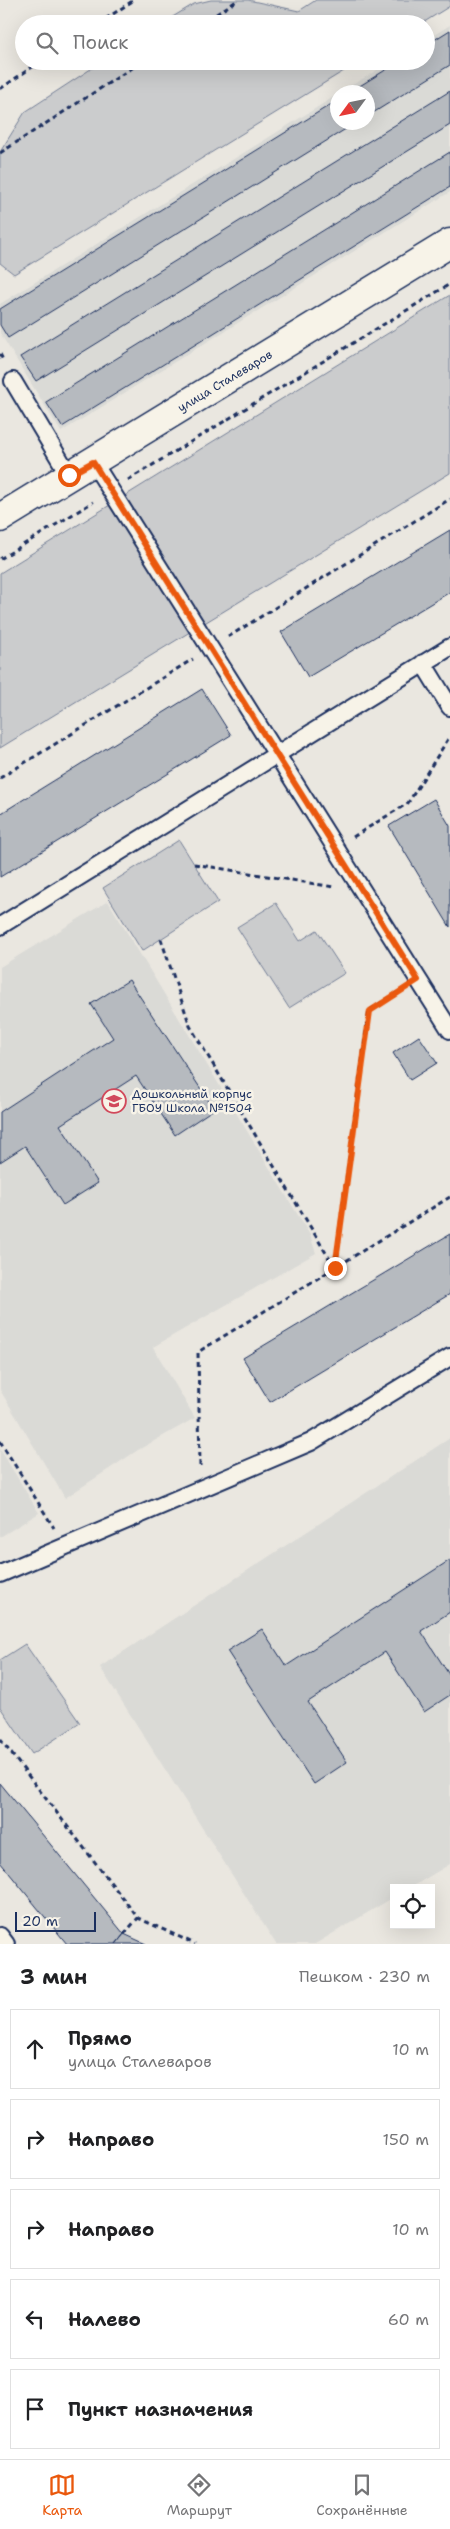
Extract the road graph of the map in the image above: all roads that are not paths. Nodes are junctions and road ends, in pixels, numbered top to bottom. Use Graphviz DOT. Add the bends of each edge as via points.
graph roads {
  1 [pos="450,243"];
  2 [pos="13,381"];
  3 [pos="93,462"];
  4 [pos="69,475"];
  5 [pos="0,518"];
  6 [pos="450,647"];
  7 [pos="424,663"];
  8 [pos="450,707"];
  9 [pos="277,755"];
  10 [pos="0,926"];
  11 [pos="450,1030"];
  12 [pos="450,1356"];
  13 [pos="0,1574"];
  14 [pos="0,1936"];
  15 [pos="6,1944"];
  1 -- 3 [label="main road, улица Сталеваров"];
  2 -- 4 [label="lane"];
  3 -- 4 [label="main road, улица Сталеваров"];
  3 -- 9 [label="lane"];
  4 -- 5 [label="main road, улица Сталеваров"];
  6 -- 7 [label="lane"];
  7 -- 8 [label="lane"];
  7 -- 9 [label="lane"];
  9 -- 10 [label="lane"];
  9 -- 11 [label="lane"];
  12 -- 13 [label="lane" via="311,1442"];
  14 -- 15 [label="lane"];
}
